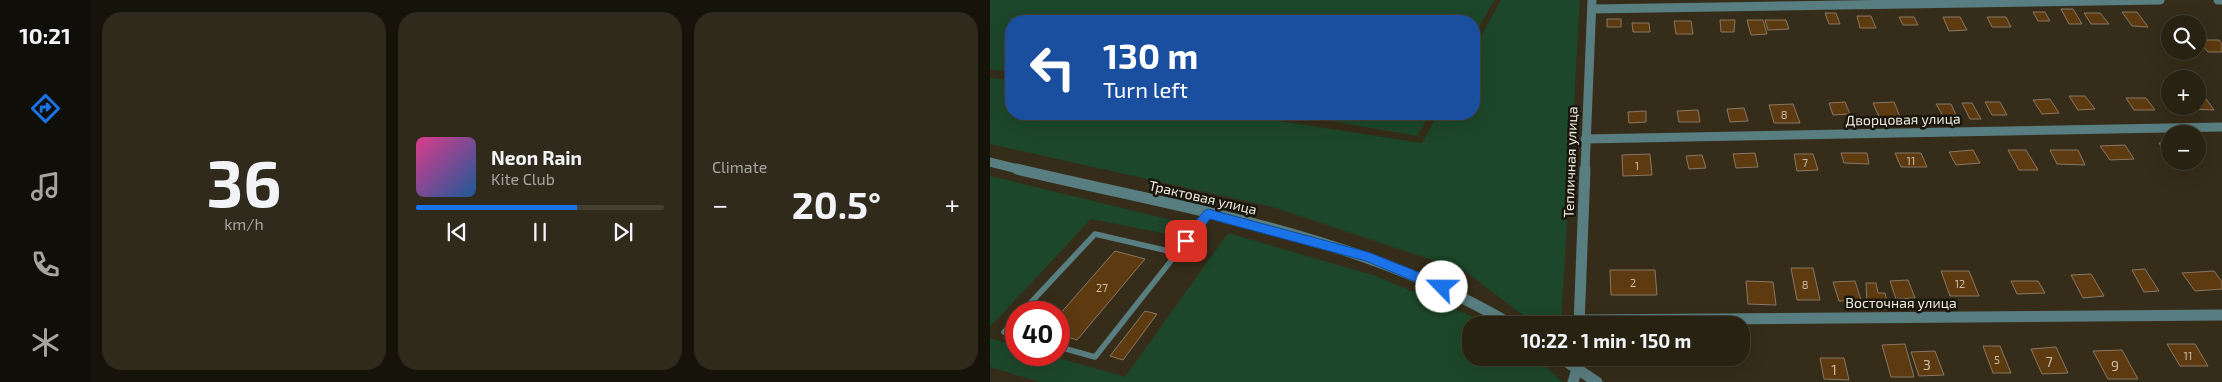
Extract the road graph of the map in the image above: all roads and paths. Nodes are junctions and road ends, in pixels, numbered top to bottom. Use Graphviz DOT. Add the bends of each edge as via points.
graph roads {
  1 [pos="2160,0"];
  2 [pos="2218,0"];
  3 [pos="2222,0"];
  4 [pos="1592,5"];
  5 [pos="2222,127"];
  6 [pos="1586,139"];
  7 [pos="990,162"];
  8 [pos="1208,214"];
  9 [pos="1177,253"];
  10 [pos="1032,301"];
  11 [pos="2222,315"];
  12 [pos="1499,316"];
  13 [pos="1579,316"];
  14 [pos="1750,320"];
  15 [pos="1070,350"];
  16 [pos="1577,366"];
  17 [pos="1581,366"];
  18 [pos="1573,382"];
  19 [pos="1597,382"];
  1 -- 4 [label="street"];
  2 -- 3 [label="street"];
  4 -- 6 [label="street, Тепличная улица"];
  5 -- 6 [label="street, Дворцовая улица"];
  6 -- 13 [label="street, Тепличная улица"];
  7 -- 8 [label="street, Трактовая улица"];
  8 -- 9 [label="lane"];
  8 -- 12 [label="street, Трактовая улица" via="1368,257 1478,302"];
  9 -- 10 [label="lane" via="1095,234"];
  9 -- 15 [label="lane" via="1095,357"];
  11 -- 14 [label="street, Восточная улица"];
  16 -- 18 [label="street"];
  17 -- 19 [label="street"];
}
